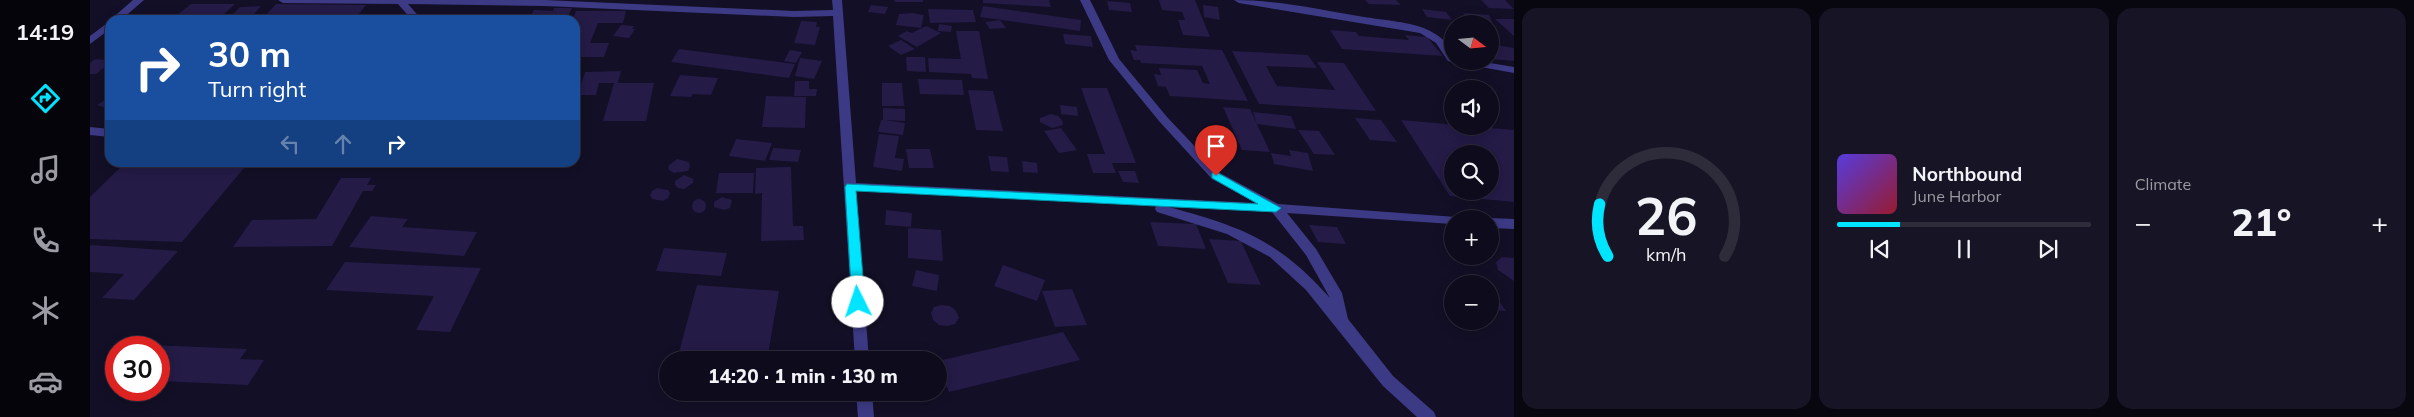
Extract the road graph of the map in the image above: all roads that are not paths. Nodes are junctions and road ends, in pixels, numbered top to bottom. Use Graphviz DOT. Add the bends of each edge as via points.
graph roads {
  1 [pos="139,0"];
  2 [pos="283,0"];
  3 [pos="837,0"];
  4 [pos="1085,0"];
  5 [pos="1239,0"];
  6 [pos="400,1"];
  7 [pos="836,13"];
  8 [pos="121,15"];
  9 [pos="412,15"];
  10 [pos="105,28"];
  11 [pos="90,40"];
  12 [pos="1444,47"];
  13 [pos="1499,68"];
  14 [pos="1514,70"];
  15 [pos="90,131"];
  16 [pos="105,132"];
  17 [pos="850,187"];
  18 [pos="1142,203"];
  19 [pos="1276,208"];
  20 [pos="1444,219"];
  21 [pos="1499,223"];
  22 [pos="1514,224"];
  23 [pos="1342,322"];
  24 [pos="861,351"];
  25 [pos="865,401"];
  26 [pos="866,417"];
  27 [pos="1428,417"];
  1 -- 8 [label="street"];
  2 -- 6 [label="street"];
  3 -- 7 [label="street"];
  4 -- 19 [label="street" via="1114,60 1202,162 1216,176"];
  5 -- 12 [label="street" via="1423,31"];
  6 -- 7 [label="street"];
  6 -- 9 [label="street"];
  7 -- 17 [label="street"];
  10 -- 11 [label="street"];
  13 -- 14 [label="street"];
  15 -- 16 [label="street"];
  17 -- 18 [label="street"];
  17 -- 24 [label="street"];
  18 -- 19 [label="street"];
  18 -- 23 [label="street" via="1255,241 1311,286"];
  19 -- 20 [label="street"];
  19 -- 23 [label="street" via="1327,276 1337,297"];
  21 -- 22 [label="street"];
  23 -- 27 [label="street" via="1389,382"];
  25 -- 26 [label="street"];
}
